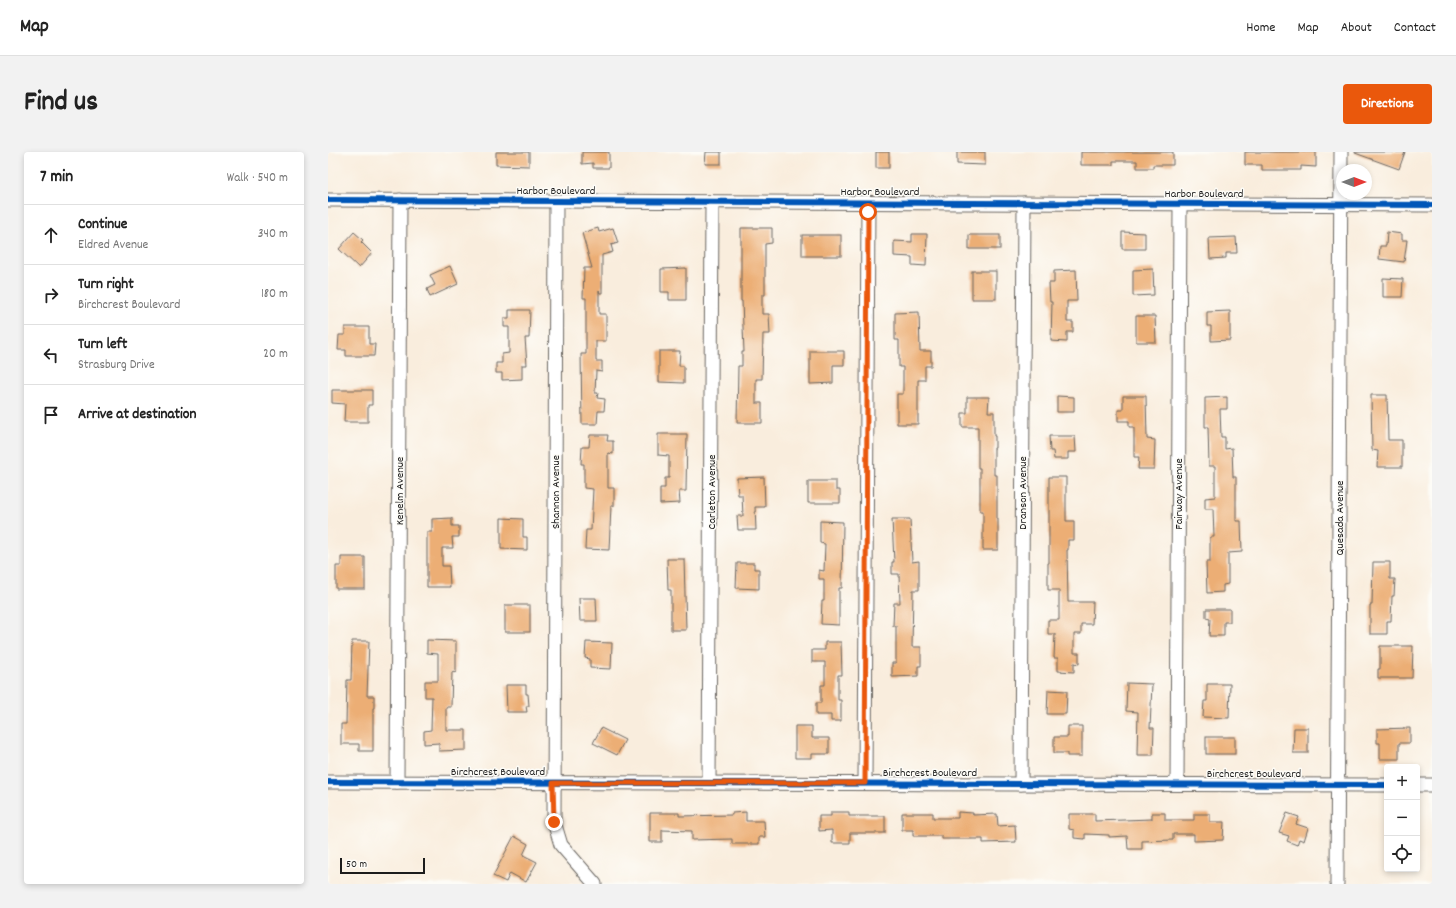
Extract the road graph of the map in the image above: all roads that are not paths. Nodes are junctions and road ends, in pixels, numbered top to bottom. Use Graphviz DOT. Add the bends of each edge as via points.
graph roads {
  1 [pos="1341,152"];
  2 [pos="328,200"];
  3 [pos="400,200"];
  4 [pos="556,201"];
  5 [pos="712,202"];
  6 [pos="868,202"];
  7 [pos="1024,203"];
  8 [pos="1180,204"];
  9 [pos="1341,205"];
  10 [pos="1432,205"];
  11 [pos="328,782"];
  12 [pos="397,782"];
  13 [pos="553,783"];
  14 [pos="709,783"];
  15 [pos="865,783"];
  16 [pos="1021,784"];
  17 [pos="1177,784"];
  18 [pos="1338,784"];
  19 [pos="1384,785"];
  20 [pos="1420,785"];
  21 [pos="1432,785"];
  22 [pos="595,884"];
  23 [pos="1337,884"];
  1 -- 9 [label="street, Quesada Avenue"];
  2 -- 3 [label="street, Harbor Boulevard"];
  3 -- 4 [label="street, Harbor Boulevard"];
  3 -- 12 [label="street, Kenelm Avenue"];
  4 -- 5 [label="street, Harbor Boulevard"];
  4 -- 13 [label="street, Shannon Avenue"];
  5 -- 6 [label="street, Harbor Boulevard"];
  5 -- 14 [label="street, Carleton Avenue"];
  6 -- 7 [label="street, Harbor Boulevard"];
  6 -- 15 [label="street"];
  7 -- 8 [label="street, Harbor Boulevard"];
  7 -- 16 [label="street, Dranson Avenue"];
  8 -- 9 [label="street, Harbor Boulevard"];
  8 -- 17 [label="street, Fairway Avenue"];
  9 -- 10 [label="street, Harbor Boulevard"];
  9 -- 18 [label="street, Quesada Avenue"];
  11 -- 12 [label="street, Birchcrest Boulevard"];
  12 -- 13 [label="street, Birchcrest Boulevard"];
  13 -- 14 [label="street, Birchcrest Boulevard"];
  13 -- 22 [label="street, Shannon Avenue" via="554,822 561,845"];
  14 -- 15 [label="street, Birchcrest Boulevard"];
  15 -- 16 [label="street, Birchcrest Boulevard"];
  16 -- 17 [label="street, Birchcrest Boulevard"];
  17 -- 18 [label="street, Birchcrest Boulevard"];
  18 -- 19 [label="street, Birchcrest Boulevard"];
  18 -- 23 [label="street, Quesada Avenue"];
  20 -- 21 [label="street"];
}
